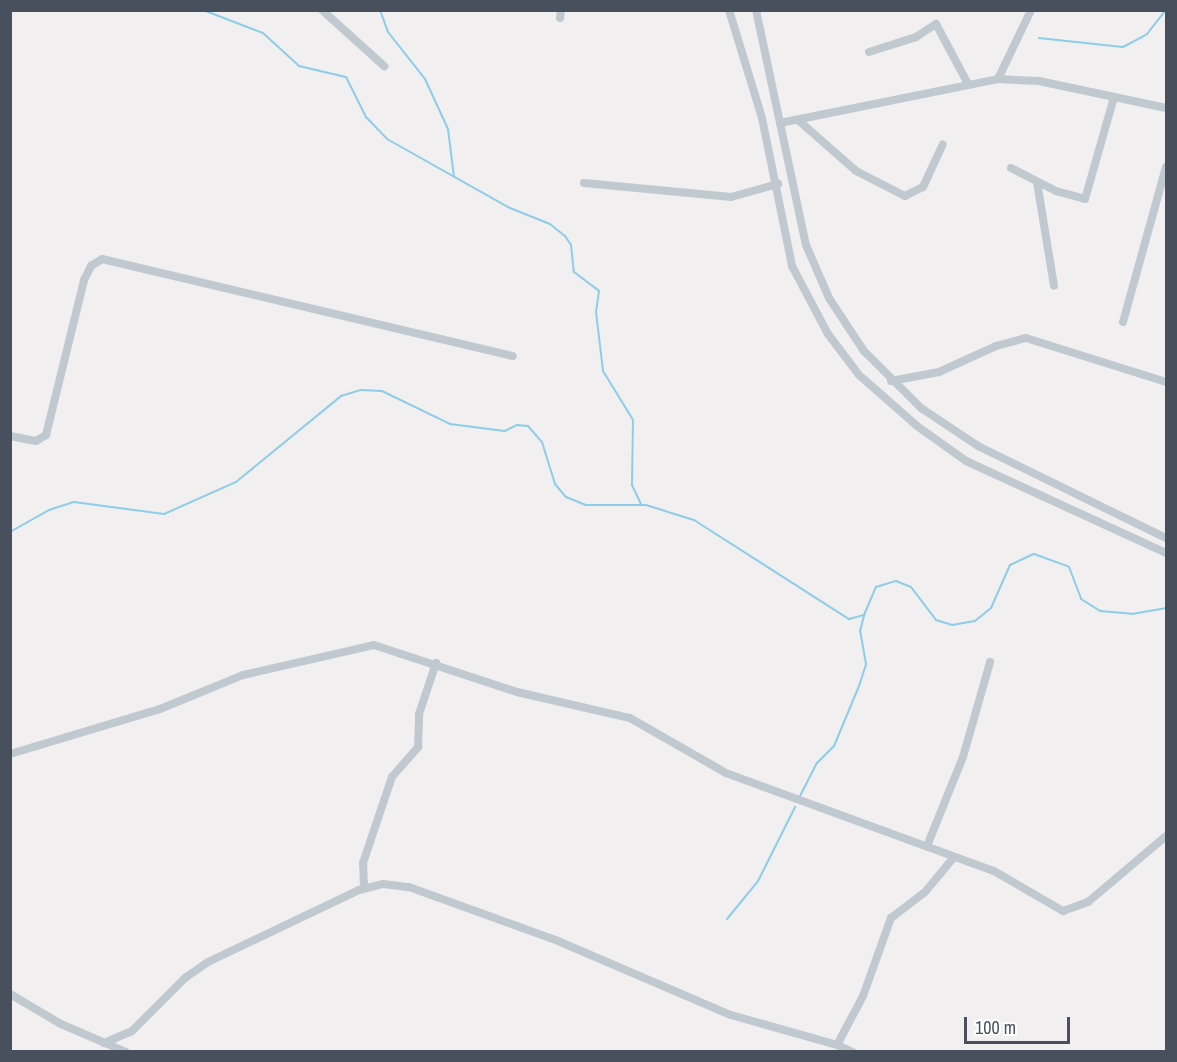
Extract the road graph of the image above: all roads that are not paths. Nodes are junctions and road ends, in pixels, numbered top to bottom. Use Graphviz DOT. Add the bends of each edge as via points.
graph roads {
  1 [pos="322,10"];
  2 [pos="729,10"];
  3 [pos="756,10"];
  4 [pos="1031,10"];
  5 [pos="869,52"];
  6 [pos="384,66"];
  7 [pos="998,79"];
  8 [pos="968,84"];
  9 [pos="1114,97"];
  10 [pos="1167,108"];
  11 [pos="798,120"];
  12 [pos="780,123"];
  13 [pos="943,144"];
  14 [pos="1167,167"];
  15 [pos="1011,168"];
  16 [pos="1037,182"];
  17 [pos="584,183"];
  18 [pos="778,184"];
  19 [pos="1054,286"];
  20 [pos="1123,322"];
  21 [pos="513,356"];
  22 [pos="891,381"];
  23 [pos="1167,382"];
  24 [pos="10,436"];
  25 [pos="1167,538"];
  26 [pos="1167,553"];
  27 [pos="990,662"];
  28 [pos="436,663"];
  29 [pos="10,754"];
  30 [pos="1167,836"];
  31 [pos="927,846"];
  32 [pos="954,857"];
  33 [pos="364,888"];
  34 [pos="10,994"];
  35 [pos="104,1043"];
  36 [pos="837,1045"];
  37 [pos="126,1052"];
  38 [pos="853,1052"];
  1 -- 6 [label="street"];
  2 -- 18 [label="street"];
  3 -- 12 [label="street"];
  4 -- 7 [label="street"];
  5 -- 8 [label="street" via="916,37 936,24"];
  7 -- 8 [label="street"];
  7 -- 9 [label="street" via="1039,81"];
  8 -- 11 [label="street"];
  9 -- 10 [label="street"];
  9 -- 16 [label="street" via="1088,196 1079,201"];
  11 -- 12 [label="street"];
  11 -- 13 [label="street" via="856,171 905,196 923,187"];
  12 -- 22 [label="street" via="816,272 849,331"];
  14 -- 20 [label="street"];
  15 -- 16 [label="street"];
  16 -- 19 [label="street"];
  17 -- 18 [label="street" via="731,197"];
  18 -- 26 [label="street" via="789,252 799,281 828,334 879,394 981,469"];
  21 -- 24 [label="street" via="102,259 91,266 84,280 46,435 36,441"];
  22 -- 23 [label="street" via="939,372 996,346 1026,338"];
  22 -- 25 [label="street" via="949,428 1011,465"];
  27 -- 31 [label="street" via="963,757"];
  28 -- 29 [label="street" via="361,645 243,675 160,709"];
  28 -- 31 [label="street" via="518,692 630,718 726,773"];
  28 -- 33 [label="street" via="419,714 418,747 392,777 363,863"];
  30 -- 32 [label="street" via="1088,902 1068,911 1051,907 994,872"];
  31 -- 32 [label="street"];
  32 -- 36 [label="street" via="925,892 891,918 863,996"];
  33 -- 35 [label="street" via="194,970 132,1031"];
  33 -- 36 [label="street" via="409,887 599,956 623,972 723,1012"];
  34 -- 35 [label="street"];
  35 -- 37 [label="street"];
  36 -- 38 [label="street"];
}
